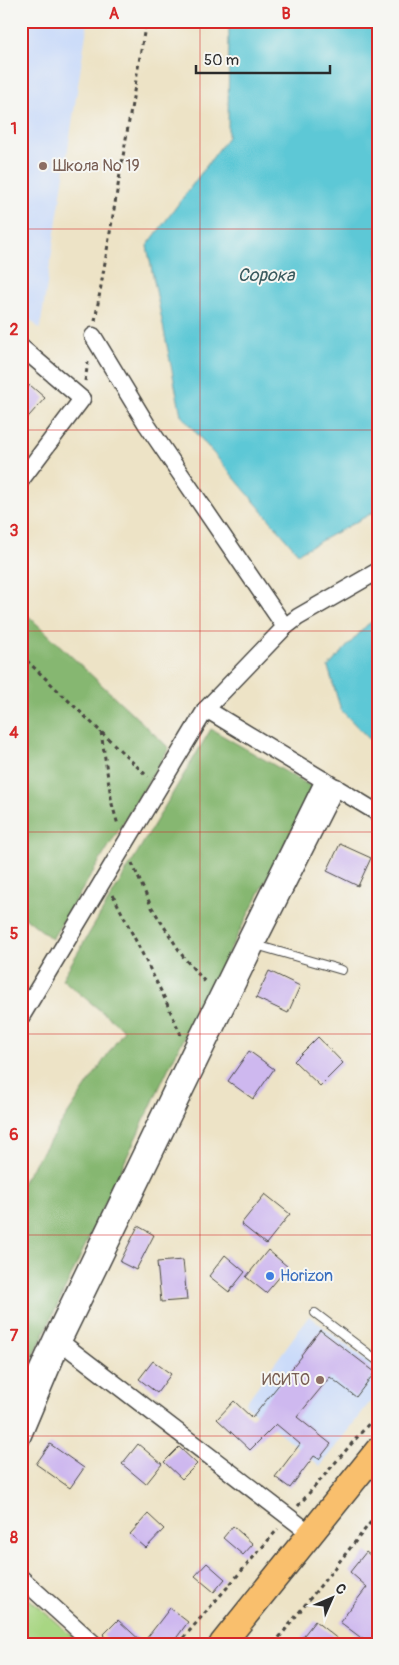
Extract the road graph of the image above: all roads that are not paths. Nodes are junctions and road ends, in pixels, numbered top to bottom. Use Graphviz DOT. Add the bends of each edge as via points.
graph roads {
  1 [pos="93,336"];
  2 [pos="21,347"];
  3 [pos="21,480"];
  4 [pos="378,571"];
  5 [pos="285,627"];
  6 [pos="206,709"];
  7 [pos="330,784"];
  8 [pos="378,812"];
  9 [pos="256,945"];
  10 [pos="342,970"];
  11 [pos="21,1017"];
  12 [pos="315,1313"];
  13 [pos="62,1344"];
  14 [pos="378,1361"];
  15 [pos="21,1406"];
  16 [pos="21,1440"];
  17 [pos="378,1450"];
  18 [pos="312,1534"];
  19 [pos="21,1578"];
  20 [pos="94,1644"];
  21 [pos="222,1644"];
  1 -- 5 [label="street" via="147,425"];
  2 -- 3 [label="street" via="82,399"];
  4 -- 5 [label="street"];
  5 -- 6 [label="street"];
  6 -- 7 [label="street"];
  6 -- 11 [label="street"];
  7 -- 8 [label="street"];
  7 -- 9 [label="street"];
  7 -- 15 [label="street" via="217,996"];
  9 -- 10 [label="lane"];
  9 -- 13 [label="street"];
  12 -- 14 [label="lane"];
  13 -- 16 [label="street"];
  13 -- 18 [label="street"];
  17 -- 18 [label="main road"];
  18 -- 21 [label="main road"];
  19 -- 20 [label="street"];
}
